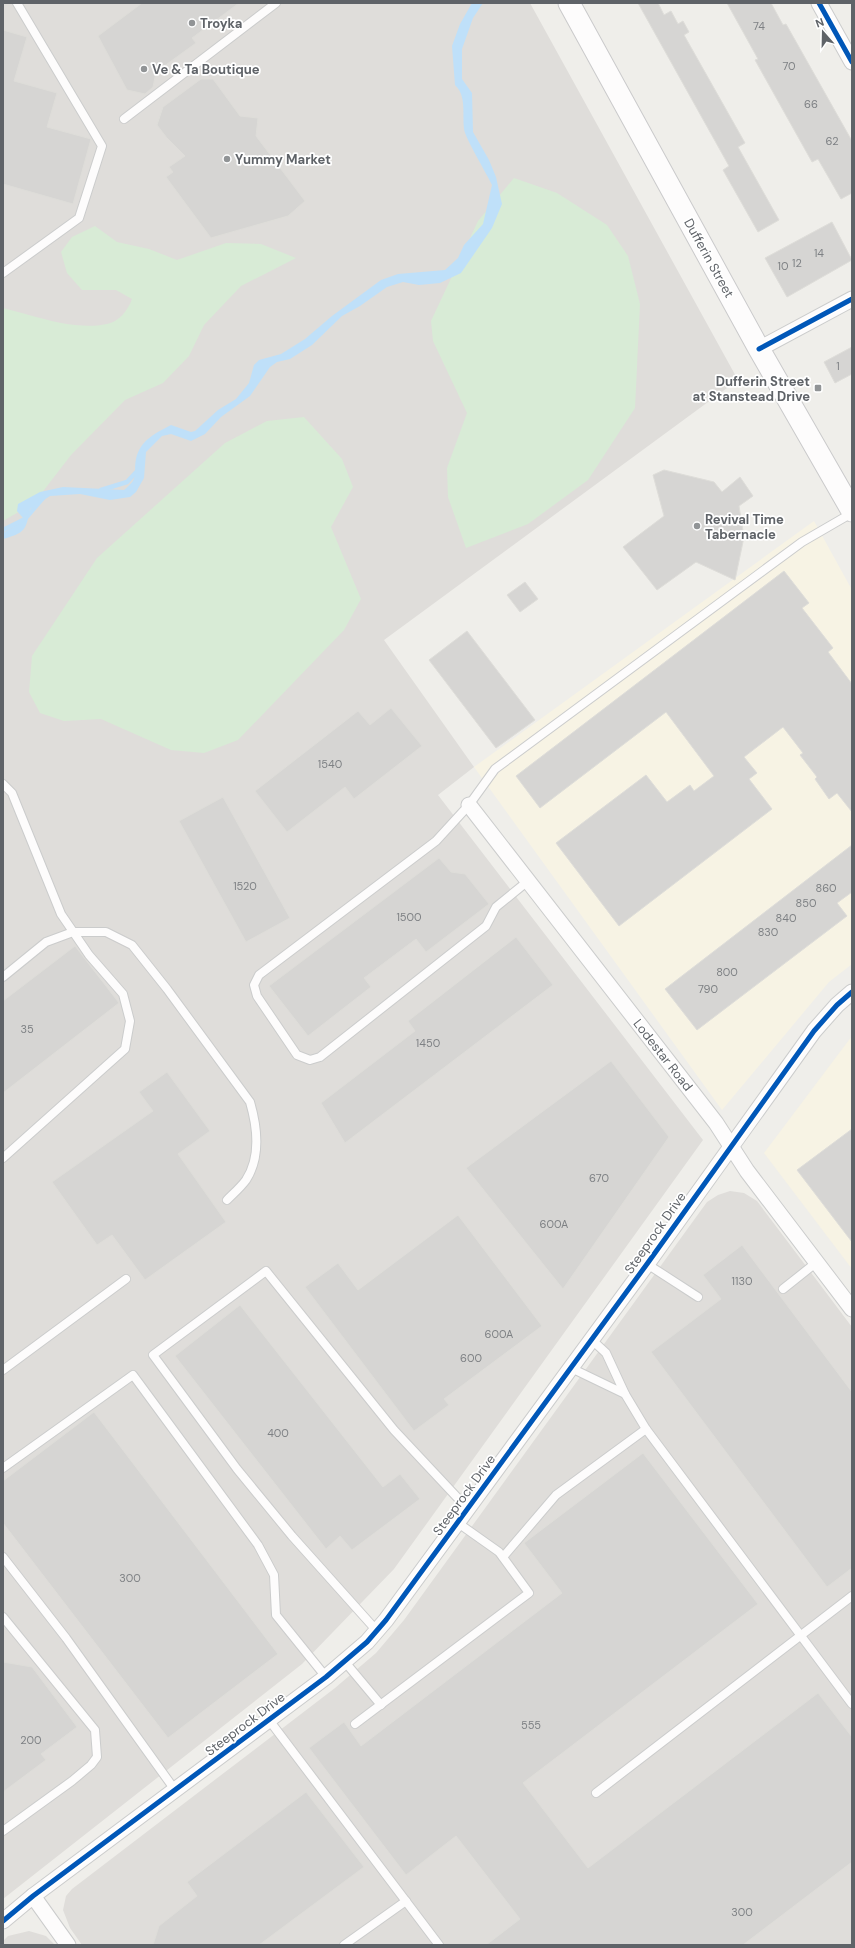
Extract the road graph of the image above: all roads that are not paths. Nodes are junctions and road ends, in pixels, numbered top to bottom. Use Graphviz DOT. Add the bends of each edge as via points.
graph roads {
  1 [pos="17,3"];
  2 [pos="276,3"];
  3 [pos="569,3"];
  4 [pos="819,3"];
  5 [pos="852,62"];
  6 [pos="124,119"];
  7 [pos="3,273"];
  8 [pos="852,299"];
  9 [pos="759,349"];
  10 [pos="852,512"];
  11 [pos="3,784"];
  12 [pos="469,805"];
  13 [pos="528,881"];
  14 [pos="73,932"];
  15 [pos="3,977"];
  16 [pos="852,992"];
  17 [pos="731,1146"];
  18 [pos="3,1158"];
  19 [pos="227,1200"];
  20 [pos="817,1262"];
  21 [pos="647,1264"];
  22 [pos="126,1279"];
  23 [pos="783,1289"];
  24 [pos="698,1297"];
  25 [pos="852,1309"];
  26 [pos="592,1340"];
  27 [pos="571,1368"];
  28 [pos="3,1370"];
  29 [pos="625,1394"];
  30 [pos="646,1429"];
  31 [pos="3,1468"];
  32 [pos="468,1509"];
  33 [pos="458,1523"];
  34 [pos="3,1557"];
  35 [pos="503,1557"];
  36 [pos="852,1596"];
  37 [pos="3,1617"];
  38 [pos="377,1631"];
  39 [pos="801,1637"];
  40 [pos="345,1662"];
  41 [pos="326,1677"];
  42 [pos="852,1704"];
  43 [pos="381,1705"];
  44 [pos="269,1720"];
  45 [pos="355,1724"];
  46 [pos="175,1790"];
  47 [pos="596,1793"];
  48 [pos="3,1831"];
  49 [pos="33,1896"];
  50 [pos="406,1901"];
  51 [pos="3,1922"];
  52 [pos="68,1945"];
  53 [pos="344,1945"];
  54 [pos="439,1945"];
  1 -- 7 [label="lane" via="102,146 79,218"];
  2 -- 6 [label="lane"];
  3 -- 9 [label="main road, Dufferin Street"];
  4 -- 5 [label="street"];
  8 -- 9 [label="street"];
  9 -- 10 [label="main road, Dufferin Street"];
  10 -- 12 [label="lane" via="802,542 495,769"];
  11 -- 14 [label="lane" via="12,793 61,914"];
  12 -- 13 [label="street, Lodestar Road"];
  12 -- 13 [label="lane" via="436,841 259,975 254,985 257,996 297,1055 310,1060 320,1057 486,926 496,907"];
  13 -- 17 [label="street, Lodestar Road"];
  14 -- 15 [label="lane" via="46,942"];
  14 -- 18 [label="lane" via="123,994 130,1021 125,1049"];
  14 -- 19 [label="lane" via="106,932 132,945 250,1102 256,1120 257,1142 252,1164 246,1180"];
  16 -- 17 [label="street, Steeprock Drive" via="814,1031"];
  17 -- 20 [label="street, Lodestar Road" via="747,1172"];
  17 -- 21 [label="street, Steeprock Drive"];
  20 -- 23 [label="lane"];
  20 -- 25 [label="street, Lodestar Road"];
  21 -- 24 [label="lane"];
  21 -- 26 [label="street, Steeprock Drive"];
  22 -- 28 [label="lane"];
  26 -- 27 [label="street, Steeprock Drive"];
  26 -- 29 [label="lane" via="606,1353"];
  27 -- 29 [label="lane"];
  27 -- 32 [label="street, Steeprock Drive"];
  29 -- 30 [label="lane"];
  30 -- 35 [label="lane" via="556,1495"];
  30 -- 39 [label="lane"];
  31 -- 41 [label="lane" via="133,1375 258,1546 274,1575 276,1615"];
  32 -- 33 [label="street, Steeprock Drive"];
  32 -- 38 [label="lane" via="394,1430 266,1271 153,1355 252,1487"];
  33 -- 35 [label="lane"];
  33 -- 38 [label="street, Steeprock Drive"];
  34 -- 46 [label="lane" via="70,1644"];
  35 -- 43 [label="lane" via="529,1593"];
  36 -- 39 [label="lane"];
  37 -- 48 [label="lane" via="95,1730 97,1757 72,1781"];
  38 -- 40 [label="street, Steeprock Drive"];
  39 -- 42 [label="lane"];
  39 -- 47 [label="lane"];
  40 -- 41 [label="street, Steeprock Drive"];
  40 -- 43 [label="lane"];
  41 -- 44 [label="street, Steeprock Drive"];
  43 -- 45 [label="lane"];
  44 -- 46 [label="street, Steeprock Drive"];
  44 -- 50 [label="lane"];
  46 -- 49 [label="street, Steeprock Drive"];
  49 -- 51 [label="street, Steeprock Drive"];
  49 -- 52 [label="street"];
  50 -- 53 [label="lane"];
  50 -- 54 [label="lane"];
}
